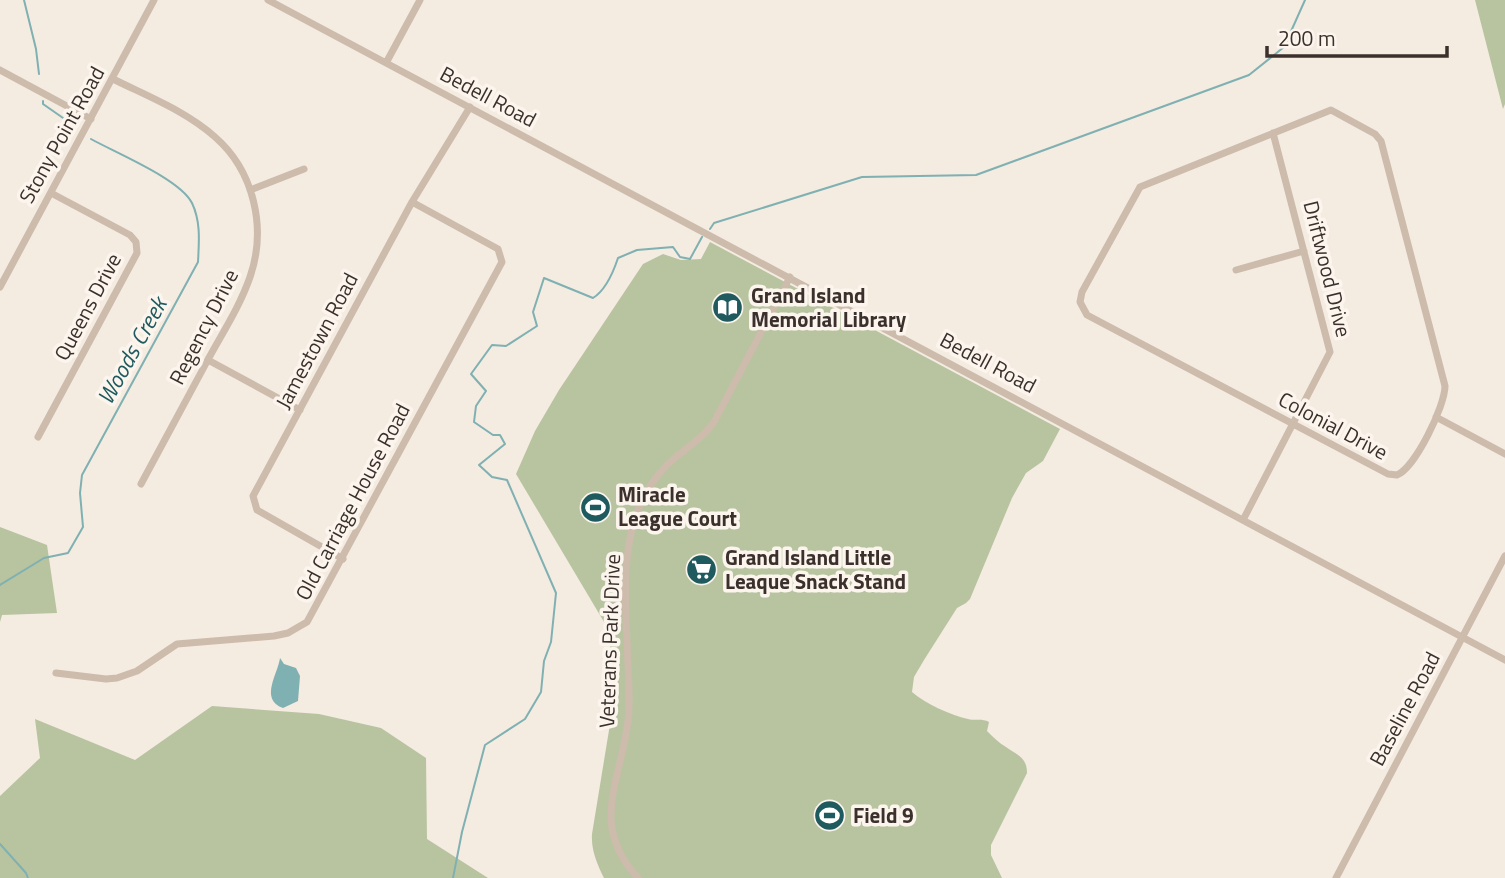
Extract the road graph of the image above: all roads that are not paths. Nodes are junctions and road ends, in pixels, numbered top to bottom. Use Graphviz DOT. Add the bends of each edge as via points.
graph roads {
  1 [pos="154,0"];
  2 [pos="268,0"];
  3 [pos="420,0"];
  4 [pos="387,63"];
  5 [pos="0,69"];
  6 [pos="113,79"];
  7 [pos="470,107"];
  8 [pos="91,119"];
  9 [pos="1273,133"];
  10 [pos="304,169"];
  11 [pos="250,190"];
  12 [pos="51,193"];
  13 [pos="412,202"];
  14 [pos="1304,251"];
  15 [pos="1236,270"];
  16 [pos="790,277"];
  17 [pos="0,287"];
  18 [pos="208,360"];
  19 [pos="300,410"];
  20 [pos="1436,417"];
  21 [pos="1294,425"];
  22 [pos="38,437"];
  23 [pos="1505,454"];
  24 [pos="141,484"];
  25 [pos="1243,520"];
  26 [pos="1505,556"];
  27 [pos="343,559"];
  28 [pos="1462,638"];
  29 [pos="1505,660"];
  30 [pos="56,673"];
  31 [pos="638,878"];
  32 [pos="1336,878"];
  1 -- 6 [label="street, Stony Point Road"];
  2 -- 4 [label="street, Bedell Road"];
  3 -- 4 [label="street"];
  4 -- 7 [label="street, Bedell Road"];
  5 -- 8 [label="street"];
  6 -- 8 [label="street, Stony Point Road"];
  6 -- 11 [label="street, Regency Drive" via="206,129 232,156"];
  7 -- 13 [label="street, Jamestown Road"];
  7 -- 16 [label="street, Bedell Road"];
  8 -- 12 [label="street, Stony Point Road"];
  9 -- 14 [label="street, Driftwood Drive"];
  9 -- 20 [label="street, Colonial Drive" via="1331,110 1378,137 1445,386"];
  9 -- 21 [label="street, Colonial Drive" via="1140,187 1080,302 1087,315"];
  10 -- 11 [label="street"];
  11 -- 18 [label="street, Regency Drive" via="258,229 253,268"];
  12 -- 17 [label="street, Stony Point Road"];
  12 -- 22 [label="street, Queens Drive" via="130,235 137,253"];
  13 -- 19 [label="street, Jamestown Road"];
  13 -- 27 [label="street, Old Carriage House Road" via="498,250 502,262"];
  14 -- 15 [label="street"];
  14 -- 21 [label="street, Driftwood Drive" via="1330,352"];
  16 -- 25 [label="street, Bedell Road"];
  16 -- 31 [label="street, Veterans Park Drive" via="714,422 654,482 641,502 634,528 626,608 629,712 611,821 622,858"];
  18 -- 19 [label="street"];
  18 -- 24 [label="street, Regency Drive"];
  19 -- 27 [label="street, Jamestown Road" via="253,496 257,510"];
  20 -- 21 [label="street, Colonial Drive" via="1410,466 1397,475"];
  20 -- 23 [label="street"];
  21 -- 25 [label="street, Driftwood Drive"];
  25 -- 28 [label="street, Bedell Road"];
  26 -- 28 [label="street, Baseline Road"];
  27 -- 30 [label="street, Old Carriage House Road" via="312,615 288,633 177,644 137,671 117,678"];
  28 -- 29 [label="street, Bedell Road"];
  28 -- 32 [label="street, Baseline Road"];
}
